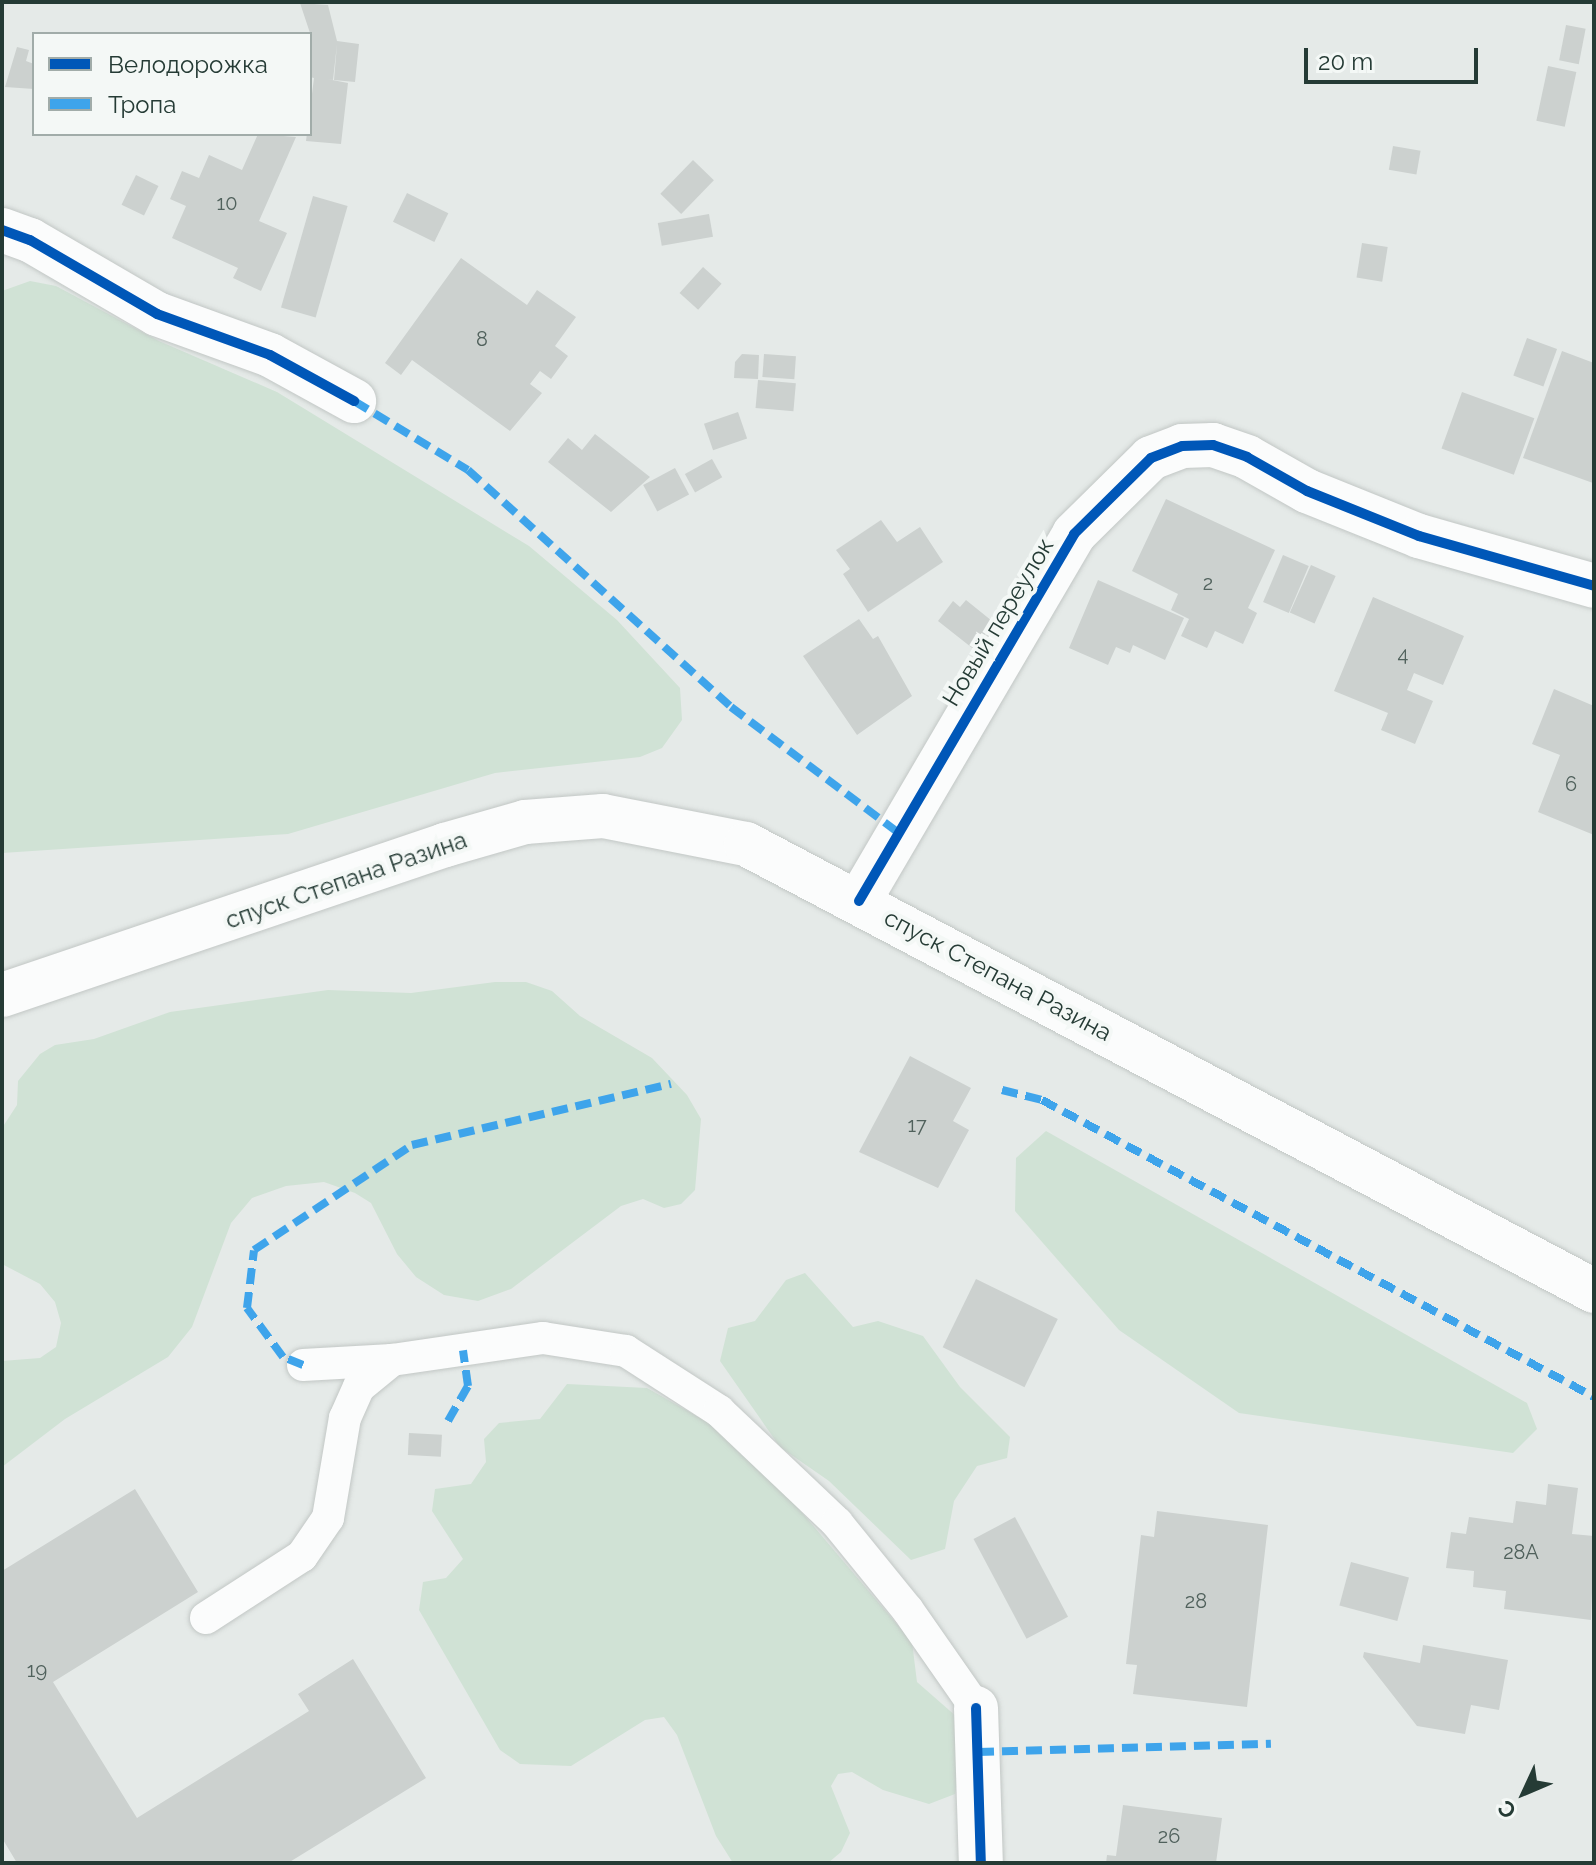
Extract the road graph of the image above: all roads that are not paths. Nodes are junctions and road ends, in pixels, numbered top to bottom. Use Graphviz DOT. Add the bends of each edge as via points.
graph roads {
  1 [pos="2,230"];
  2 [pos="354,401"];
  3 [pos="1594,586"];
  4 [pos="859,901"];
  5 [pos="2,995"];
  6 [pos="1594,1291"];
  7 [pos="392,1360"];
  8 [pos="303,1365"];
  9 [pos="206,1618"];
  10 [pos="976,1708"];
  11 [pos="981,1863"];
  1 -- 2 [label="main road" via="30,240 157,314 270,355"];
  3 -- 4 [label="main road, Новый переулок" via="1419,536 1307,491 1247,457 1213,445 1182,446 1151,458 1074,534"];
  4 -- 5 [label="main road, спуск Степана Разина" via="746,844 603,816 525,822"];
  4 -- 6 [label="main road, спуск Степана Разина"];
  7 -- 8 [label="lane"];
  7 -- 9 [label="lane" via="355,1397 345,1418 328,1518 302,1556"];
  7 -- 10 [label="lane" via="543,1338 626,1351 719,1411 837,1523 907,1609"];
  10 -- 11 [label="main road"];
}
